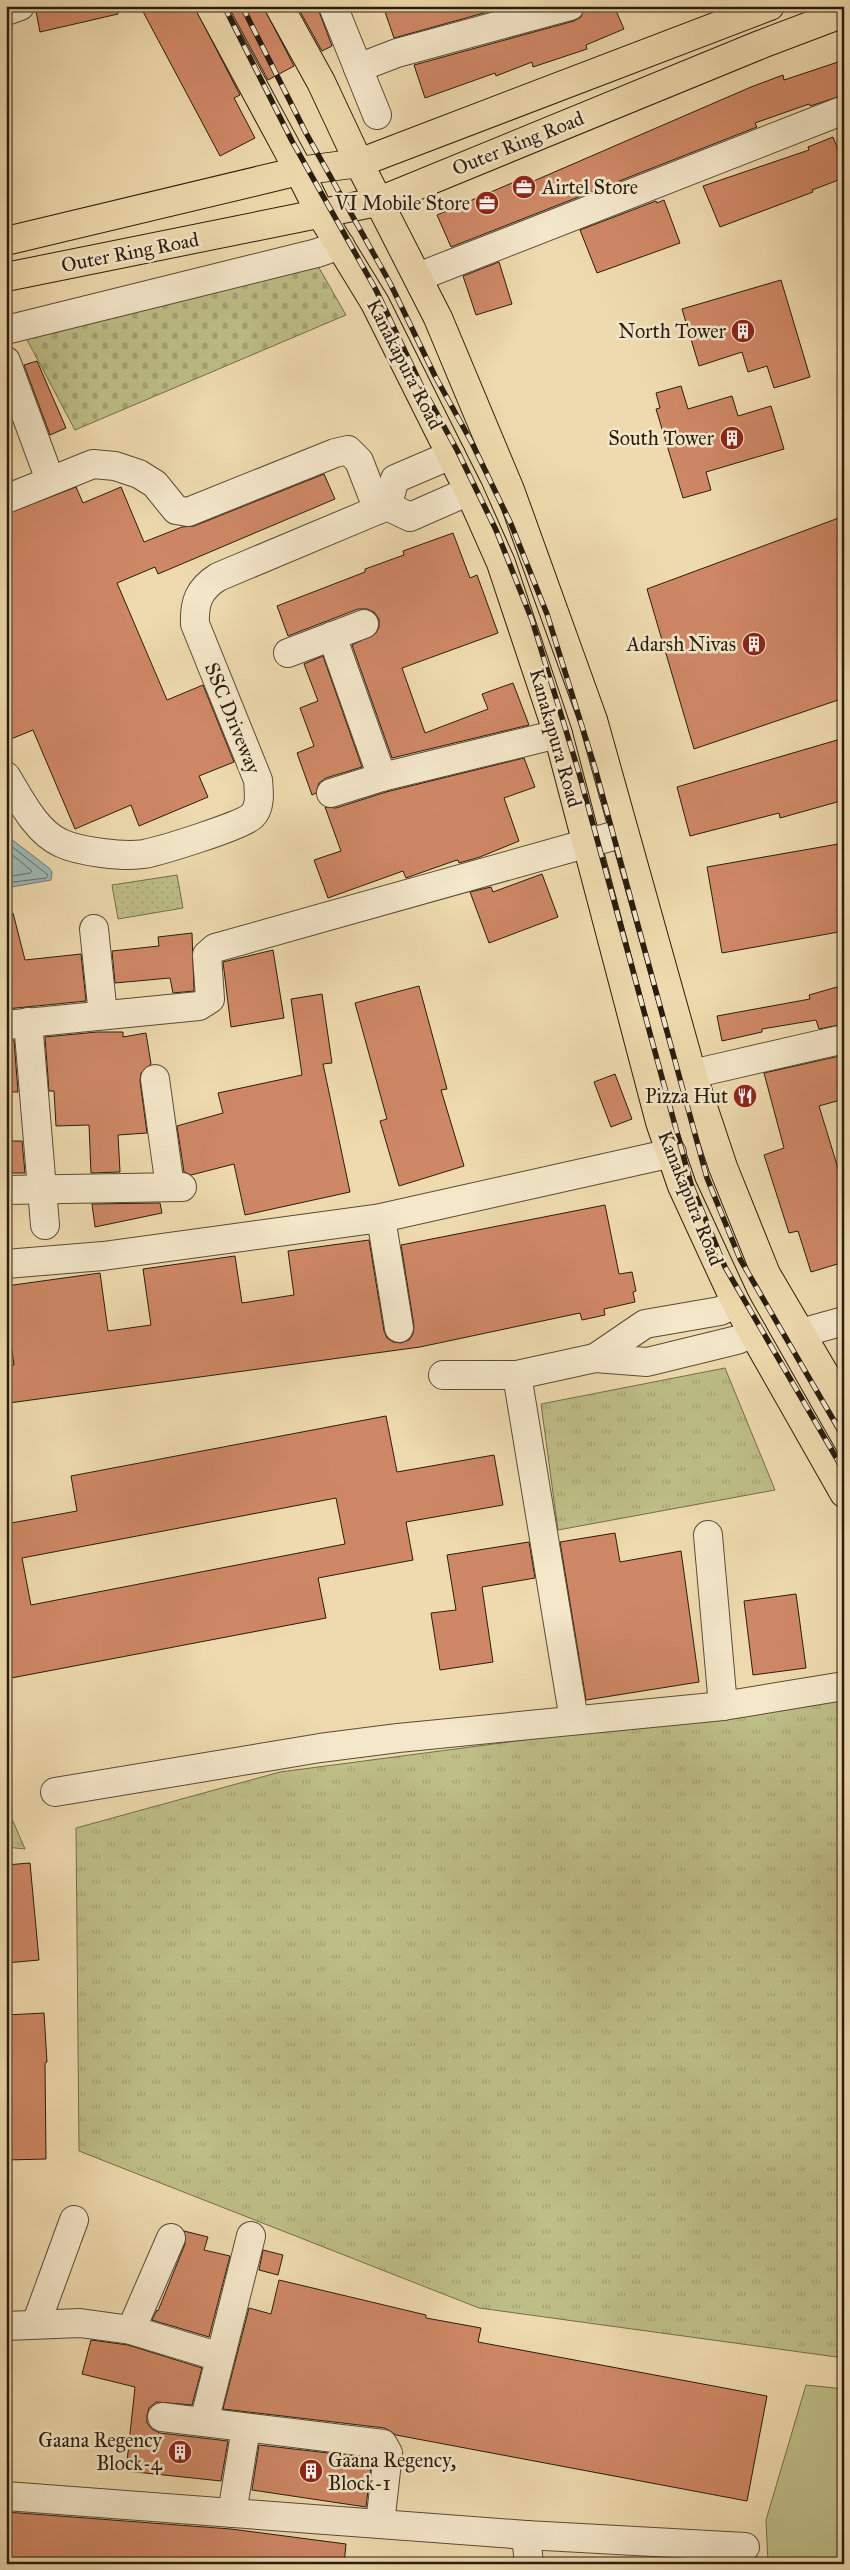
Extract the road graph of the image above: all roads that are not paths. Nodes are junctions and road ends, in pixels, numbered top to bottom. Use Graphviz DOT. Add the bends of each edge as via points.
graph roads {
  1 [pos="20,6"];
  2 [pos="210,6"];
  3 [pos="279,6"];
  4 [pos="332,6"];
  5 [pos="570,6"];
  6 [pos="770,6"];
  7 [pos="6,11"];
  8 [pos="844,13"];
  9 [pos="358,68"];
  10 [pos="844,110"];
  11 [pos="377,115"];
  12 [pos="359,163"];
  13 [pos="299,171"];
  14 [pos="377,202"];
  15 [pos="320,213"];
  16 [pos="6,241"];
  17 [pos="340,245"];
  18 [pos="6,277"];
  19 [pos="418,277"];
  20 [pos="6,330"];
  21 [pos="6,361"];
  22 [pos="451,455"];
  23 [pos="50,480"];
  24 [pos="469,491"];
  25 [pos="6,499"];
  26 [pos="382,508"];
  27 [pos="364,624"];
  28 [pos="332,636"];
  29 [pos="288,653"];
  30 [pos="558,734"];
  31 [pos="6,776"];
  32 [pos="382,777"];
  33 [pos="331,793"];
  34 [pos="624,833"];
  35 [pos="586,845"];
  36 [pos="94,928"];
  37 [pos="103,1015"];
  38 [pos="17,1024"];
  39 [pos="844,1039"];
  40 [pos="692,1074"];
  41 [pos="155,1079"];
  42 [pos="672,1153"];
  43 [pos="6,1190"];
  44 [pos="44,1190"];
  45 [pos="381,1218"];
  46 [pos="45,1225"];
  47 [pos="6,1264"];
  48 [pos="736,1303"];
  49 [pos="844,1321"];
  50 [pos="399,1328"];
  51 [pos="753,1333"];
  52 [pos="801,1333"];
  53 [pos="595,1358"];
  54 [pos="443,1374"];
  55 [pos="517,1375"];
  56 [pos="844,1408"];
  57 [pos="844,1492"];
  58 [pos="708,1535"];
  59 [pos="844,1686"];
  60 [pos="723,1706"];
  61 [pos="574,1720"];
  62 [pos="55,1792"];
  63 [pos="74,2220"];
  64 [pos="252,2236"];
  65 [pos="171,2238"];
  66 [pos="36,2324"];
  67 [pos="6,2326"];
  68 [pos="131,2330"];
  69 [pos="220,2357"];
  70 [pos="162,2417"];
  71 [pos="204,2422"];
  72 [pos="246,2428"];
  73 [pos="6,2496"];
  74 [pos="232,2513"];
  75 [pos="380,2524"];
  76 [pos="526,2535"];
  77 [pos="745,2547"];
  78 [pos="529,2564"];
  1 -- 7 [label="street"];
  2 -- 13 [label="main road, Kanakapura Road"];
  3 -- 12 [label="main road, Kanakapura Road" via="319,78"];
  4 -- 9 [label="street"];
  5 -- 9 [label="street" via="397,53"];
  6 -- 12 [label="main road, Outer Ring Road"];
  8 -- 14 [label="main road, Outer Ring Road"];
  9 -- 11 [label="street"];
  10 -- 19 [label="street"];
  12 -- 13 [label="main road, Outer Ring Road"];
  12 -- 14 [label="main road, Kanakapura Road"];
  13 -- 15 [label="main road, Kanakapura Road"];
  13 -- 16 [label="main road, Outer Ring Road"];
  14 -- 15 [label="main road, Outer Ring Road"];
  14 -- 19 [label="main road, Kanakapura Road"];
  15 -- 17 [label="main road, Kanakapura Road"];
  15 -- 18 [label="main road, Outer Ring Road"];
  17 -- 20 [label="street"];
  17 -- 22 [label="main road, Kanakapura Road" via="375,303"];
  19 -- 34 [label="main road, Kanakapura Road" via="510,490 593,720"];
  21 -- 23 [label="street"];
  22 -- 24 [label="main road, Kanakapura Road"];
  22 -- 26 [label="street" via="395,479"];
  23 -- 25 [label="street"];
  23 -- 26 [label="street" via="93,464 115,466 139,474 155,484 176,510 188,512 348,450 359,461"];
  24 -- 26 [label="street" via="410,517"];
  24 -- 30 [label="main road, Kanakapura Road" via="501,563"];
  26 -- 31 [label="street, SSC Driveway" via="218,578 207,584 199,595 194,608 195,624 258,780 259,800 252,816 234,826 144,854 86,850 61,844 46,832"];
  27 -- 28 [label="street"];
  28 -- 29 [label="street"];
  28 -- 32 [label="street"];
  30 -- 32 [label="street"];
  30 -- 35 [label="main road, Kanakapura Road"];
  32 -- 33 [label="street"];
  34 -- 35 [label="street"];
  34 -- 40 [label="main road, Kanakapura Road"];
  35 -- 37 [label="street" via="215,948 207,955 211,992 206,1003"];
  35 -- 42 [label="main road, Kanakapura Road" via="660,1122"];
  36 -- 37 [label="street"];
  37 -- 38 [label="street"];
  38 -- 44 [label="street"];
  39 -- 40 [label="street"];
  40 -- 52 [label="main road, Kanakapura Road" via="723,1168 766,1274"];
  41 -- 44 [label="street" via="176,1187"];
  42 -- 45 [label="street"];
  42 -- 48 [label="main road, Kanakapura Road" via="682,1186"];
  43 -- 44 [label="street"];
  44 -- 46 [label="street"];
  45 -- 47 [label="street" via="103,1256"];
  45 -- 50 [label="street"];
  48 -- 51 [label="main road, Kanakapura Road"];
  48 -- 53 [label="street" via="720,1310 645,1324"];
  49 -- 52 [label="street"];
  51 -- 53 [label="street" via="737,1340 647,1362"];
  51 -- 57 [label="main road, Kanakapura Road"];
  52 -- 56 [label="main road, Kanakapura Road"];
  53 -- 55 [label="street"];
  54 -- 55 [label="street"];
  55 -- 61 [label="street"];
  58 -- 60 [label="street"];
  59 -- 60 [label="street"];
  60 -- 61 [label="street"];
  61 -- 62 [label="street" via="330,1747"];
  63 -- 66 [label="street"];
  64 -- 69 [label="street"];
  65 -- 68 [label="street"];
  66 -- 67 [label="street"];
  66 -- 68 [label="street" via="80,2323"];
  68 -- 69 [label="street"];
  69 -- 71 [label="street"];
  70 -- 71 [label="street"];
  71 -- 72 [label="street"];
  72 -- 74 [label="street"];
  72 -- 75 [label="street" via="383,2444 388,2453"];
  73 -- 74 [label="street"];
  74 -- 75 [label="street"];
  75 -- 76 [label="street"];
  76 -- 77 [label="street"];
  76 -- 78 [label="street"];
}
